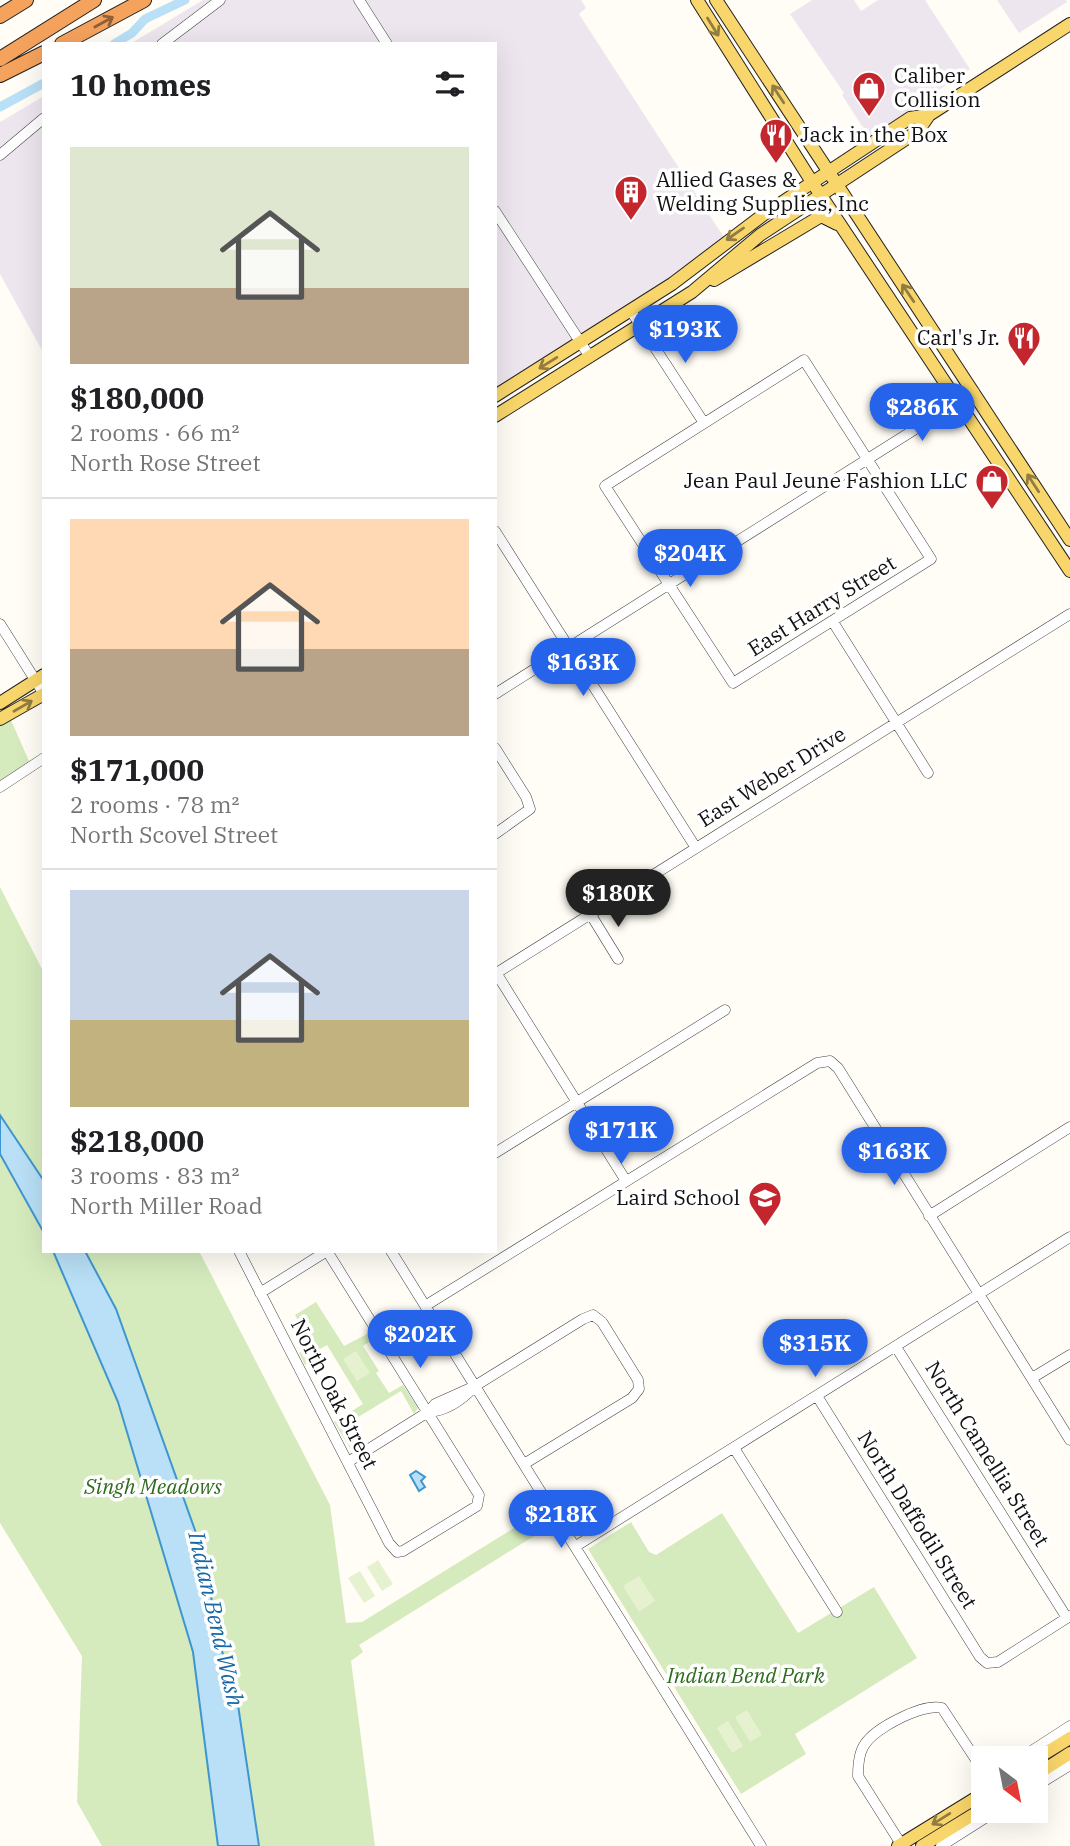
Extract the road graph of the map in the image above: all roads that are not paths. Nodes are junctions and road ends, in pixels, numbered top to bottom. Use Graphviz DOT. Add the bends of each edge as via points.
graph roads {
  1 [pos="18,0"];
  2 [pos="26,0"];
  3 [pos="94,0"];
  4 [pos="144,0"];
  5 [pos="220,0"];
  6 [pos="359,0"];
  7 [pos="697,0"];
  8 [pos="716,0"];
  9 [pos="4,14"];
  10 [pos="1070,24"];
  11 [pos="66,42"];
  12 [pos="165,42"];
  13 [pos="386,42"];
  14 [pos="42,54"];
  15 [pos="0,58"];
  16 [pos="0,75"];
  17 [pos="929,115"];
  18 [pos="42,120"];
  19 [pos="0,155"];
  20 [pos="829,171"];
  21 [pos="812,182"];
  22 [pos="836,184"];
  23 [pos="821,194"];
  24 [pos="497,214"];
  25 [pos="841,226"];
  26 [pos="692,292"];
  27 [pos="631,311"];
  28 [pos="640,325"];
  29 [pos="580,342"];
  30 [pos="590,356"];
  31 [pos="974,392"];
  32 [pos="497,395"];
  33 [pos="959,402"];
  34 [pos="497,415"];
  35 [pos="704,423"];
  36 [pos="869,459"];
  37 [pos="497,534"];
  38 [pos="1070,540"];
  39 [pos="1070,571"];
  40 [pos="667,585"];
  41 [pos="1070,614"];
  42 [pos="833,622"];
  43 [pos="0,624"];
  44 [pos="569,647"];
  45 [pos="40,678"];
  46 [pos="497,693"];
  47 [pos="42,695"];
  48 [pos="0,703"];
  49 [pos="0,719"];
  50 [pos="897,722"];
  51 [pos="497,751"];
  52 [pos="42,759"];
  53 [pos="928,773"];
  54 [pos="0,787"];
  55 [pos="497,833"];
  56 [pos="696,848"];
  57 [pos="591,915"];
  58 [pos="618,959"];
  59 [pos="497,972"];
  60 [pos="497,975"];
  61 [pos="725,1010"];
  62 [pos="577,1102"];
  63 [pos="1070,1127"];
  64 [pos="497,1152"];
  65 [pos="626,1181"];
  66 [pos="929,1216"];
  67 [pos="1070,1237"];
  68 [pos="240,1253"];
  69 [pos="324,1253"];
  70 [pos="328,1253"];
  71 [pos="392,1253"];
  72 [pos="260,1293"];
  73 [pos="979,1294"];
  74 [pos="425,1306"];
  75 [pos="896,1347"];
  76 [pos="1070,1355"];
  77 [pos="1032,1378"];
  78 [pos="475,1386"];
  79 [pos="817,1396"];
  80 [pos="428,1412"];
  81 [pos="1070,1440"];
  82 [pos="734,1448"];
  83 [pos="348,1462"];
  84 [pos="524,1464"];
  85 [pos="576,1546"];
  86 [pos="837,1612"];
  87 [pos="1069,1617"];
  88 [pos="1070,1726"];
  89 [pos="1070,1738"];
  90 [pos="1038,1746"];
  91 [pos="971,1751"];
  92 [pos="1048,1752"];
  93 [pos="1070,1753"];
  94 [pos="1070,1765"];
  95 [pos="1048,1767"];
  96 [pos="1048,1779"];
  97 [pos="971,1801"];
  98 [pos="971,1816"];
  99 [pos="976,1824"];
  100 [pos="899,1845"];
  101 [pos="761,1846"];
  102 [pos="922,1846"];
  103 [pos="941,1846"];
  1 -- 9 [label="highway"];
  2 -- 9 [label="highway"];
  3 -- 15 [label="highway"];
  11 -- 4 [label="highway, one-way"];
  5 -- 12 [label="street"];
  6 -- 13 [label="street"];
  7 -- 21 [label="main road, one-way"];
  20 -- 8 [label="main road, one-way"];
  10 -- 17 [label="main road"];
  14 -- 16 [label="highway"];
  17 -- 20 [label="main road" via="911,118"];
  17 -- 22 [label="main road" via="918,131"];
  18 -- 19 [label="street"];
  20 -- 21 [label="main road"];
  20 -- 22 [label="main road"];
  21 -- 23 [label="main road"];
  21 -- 27 [label="main road, one-way"];
  22 -- 23 [label="main road"];
  31 -- 22 [label="main road, one-way"];
  23 -- 25 [label="main road"];
  23 -- 26 [label="main road" via="760,235"];
  24 -- 29 [label="street"];
  25 -- 26 [label="main road" via="821,216"];
  25 -- 33 [label="main road"];
  26 -- 28 [label="main road"];
  27 -- 28 [label="street"];
  27 -- 29 [label="main road"];
  28 -- 30 [label="main road"];
  28 -- 35 [label="street"];
  29 -- 30 [label="street"];
  29 -- 32 [label="main road, one-way"];
  30 -- 34 [label="main road"];
  31 -- 33 [label="street"];
  38 -- 31 [label="main road, one-way"];
  33 -- 36 [label="street"];
  33 -- 39 [label="main road"];
  35 -- 36 [label="street" via="804,360"];
  35 -- 40 [label="street" via="605,486"];
  36 -- 40 [label="street"];
  36 -- 42 [label="street, East Harry Street" via="931,559"];
  37 -- 44 [label="street"];
  40 -- 42 [label="street, East Harry Street" via="733,683"];
  40 -- 44 [label="street"];
  41 -- 50 [label="street, East Weber Drive"];
  42 -- 50 [label="street"];
  43 -- 45 [label="street"];
  44 -- 46 [label="street"];
  44 -- 56 [label="street"];
  45 -- 48 [label="main road"];
  49 -- 47 [label="main road, one-way"];
  50 -- 53 [label="street"];
  50 -- 56 [label="street, East Weber Drive"];
  51 -- 55 [label="street" via="530,809"];
  52 -- 54 [label="street"];
  56 -- 57 [label="street, East Weber Drive"];
  57 -- 58 [label="street"];
  57 -- 59 [label="street, East Weber Drive"];
  60 -- 62 [label="street"];
  61 -- 62 [label="street"];
  62 -- 64 [label="street"];
  62 -- 65 [label="street"];
  63 -- 66 [label="street"];
  65 -- 66 [label="street" via="817,1063 830,1061"];
  65 -- 74 [label="street"];
  66 -- 73 [label="street"];
  67 -- 73 [label="street"];
  68 -- 72 [label="street, North Oak Street"];
  69 -- 72 [label="street"];
  70 -- 80 [label="street"];
  71 -- 74 [label="street"];
  72 -- 83 [label="street, North Oak Street"];
  73 -- 75 [label="street"];
  73 -- 77 [label="street"];
  74 -- 78 [label="street"];
  75 -- 79 [label="street"];
  75 -- 87 [label="street, North Camellia Street"];
  76 -- 77 [label="street"];
  77 -- 81 [label="street"];
  78 -- 80 [label="street" via="466,1396"];
  78 -- 84 [label="street"];
  78 -- 84 [label="street" via="593,1315 632,1370 639,1389 632,1398"];
  79 -- 82 [label="street"];
  79 -- 87 [label="street, North Daffodil Street" via="987,1663 998,1662"];
  80 -- 83 [label="street"];
  80 -- 83 [label="street, North Oak Street" via="480,1501 477,1506 397,1552"];
  82 -- 85 [label="street"];
  82 -- 86 [label="street"];
  84 -- 85 [label="street"];
  85 -- 101 [label="street"];
  88 -- 90 [label="street"];
  89 -- 92 [label="main road"];
  91 -- 100 [label="street" via="948,1713 933,1706 916,1710 868,1740 862,1748 858,1776"];
  93 -- 95 [label="main road"];
  94 -- 96 [label="street"];
  97 -- 100 [label="main road, one-way"];
  98 -- 102 [label="main road"];
  99 -- 103 [label="street"];
}
